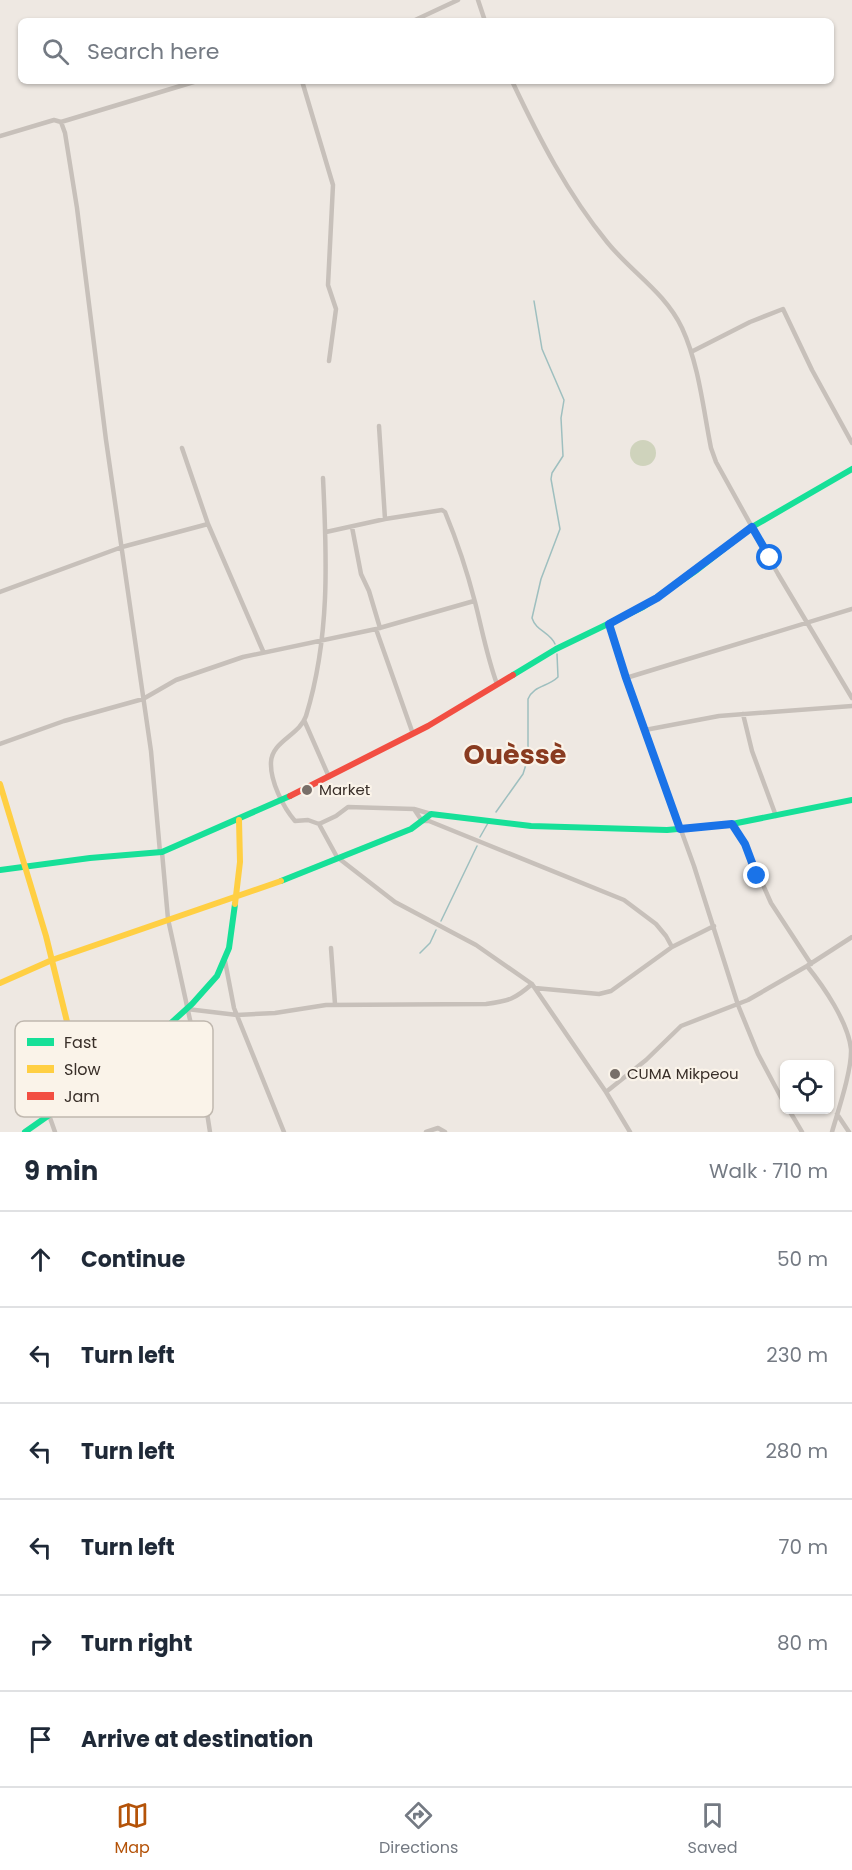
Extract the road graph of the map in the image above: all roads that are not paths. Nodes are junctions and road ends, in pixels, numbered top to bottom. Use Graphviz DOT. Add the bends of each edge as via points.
graph roads {
  1 [pos="458,0"];
  2 [pos="478,0"];
  3 [pos="419,18"];
  4 [pos="484,18"];
  5 [pos="187,84"];
  6 [pos="303,84"];
  7 [pos="513,84"];
  8 [pos="61,122"];
  9 [pos="0,136"];
  10 [pos="691,352"];
  11 [pos="329,361"];
  12 [pos="379,426"];
  13 [pos="852,443"];
  14 [pos="183,448"];
  15 [pos="852,469"];
  16 [pos="323,478"];
  17 [pos="385,519"];
  18 [pos="208,524"];
  19 [pos="352,527"];
  20 [pos="752,527"];
  21 [pos="326,532"];
  22 [pos="122,547"];
  23 [pos="0,592"];
  24 [pos="474,601"];
  25 [pos="852,609"];
  26 [pos="809,623"];
  27 [pos="609,624"];
  28 [pos="378,629"];
  29 [pos="323,641"];
  30 [pos="263,651"];
  31 [pos="626,678"];
  32 [pos="497,684"];
  33 [pos="852,698"];
  34 [pos="143,699"];
  35 [pos="852,706"];
  36 [pos="743,714"];
  37 [pos="304,720"];
  38 [pos="645,730"];
  39 [pos="413,734"];
  40 [pos="0,744"];
  41 [pos="329,777"];
  42 [pos="0,784"];
  43 [pos="282,800"];
  44 [pos="852,800"];
  45 [pos="414,809"];
  46 [pos="431,814"];
  47 [pos="776,816"];
  48 [pos="239,820"];
  49 [pos="422,821"];
  50 [pos="320,824"];
  51 [pos="732,824"];
  52 [pos="680,829"];
  53 [pos="161,852"];
  54 [pos="337,857"];
  55 [pos="27,866"];
  56 [pos="0,870"];
  57 [pos="236,896"];
  58 [pos="168,919"];
  59 [pos="714,926"];
  60 [pos="852,937"];
  61 [pos="672,947"];
  62 [pos="331,948"];
  63 [pos="51,960"];
  64 [pos="225,961"];
  65 [pos="809,965"];
  66 [pos="0,983"];
  67 [pos="533,986"];
  68 [pos="335,1004"];
  69 [pos="738,1005"];
  70 [pos="187,1009"];
  71 [pos="237,1015"];
  72 [pos="70,1021"];
  73 [pos="173,1021"];
  74 [pos="190,1021"];
  75 [pos="852,1051"];
  76 [pos="606,1092"];
  77 [pos="780,1095"];
  78 [pos="791,1114"];
  79 [pos="837,1114"];
  80 [pos="46,1117"];
  81 [pos="50,1117"];
  82 [pos="208,1117"];
  83 [pos="629,1131"];
  84 [pos="25,1132"];
  85 [pos="55,1132"];
  86 [pos="210,1132"];
  87 [pos="284,1132"];
  88 [pos="426,1132"];
  89 [pos="445,1132"];
  90 [pos="802,1132"];
  91 [pos="832,1132"];
  92 [pos="849,1132"];
  1 -- 3 [label="street"];
  2 -- 4 [label="street"];
  5 -- 8 [label="street"];
  6 -- 11 [label="street" via="333,185 328,285 336,309"];
  7 -- 10 [label="street" via="562,179 613,249 664,301"];
  8 -- 9 [label="street" via="54,120"];
  8 -- 22 [label="street" via="77,208"];
  10 -- 13 [label="street" via="783,309"];
  10 -- 20 [label="street" via="713,455"];
  12 -- 17 [label="street"];
  14 -- 18 [label="street"];
  15 -- 20 [label="street"];
  16 -- 21 [label="street"];
  17 -- 19 [label="street"];
  17 -- 24 [label="street" via="446,512"];
  18 -- 22 [label="street"];
  18 -- 30 [label="street"];
  19 -- 21 [label="street"];
  19 -- 28 [label="street"];
  20 -- 26 [label="street"];
  20 -- 27 [label="street" via="657,598"];
  21 -- 29 [label="street"];
  22 -- 23 [label="street"];
  22 -- 34 [label="street"];
  24 -- 28 [label="street"];
  24 -- 32 [label="street"];
  25 -- 26 [label="street"];
  26 -- 31 [label="street"];
  26 -- 33 [label="street"];
  27 -- 31 [label="street"];
  27 -- 32 [label="street"];
  28 -- 29 [label="street"];
  28 -- 39 [label="street"];
  29 -- 30 [label="street"];
  29 -- 37 [label="street"];
  30 -- 34 [label="street" via="176,680"];
  31 -- 38 [label="street"];
  32 -- 39 [label="street"];
  34 -- 40 [label="street"];
  34 -- 53 [label="street"];
  35 -- 36 [label="street"];
  36 -- 38 [label="street"];
  36 -- 47 [label="street"];
  37 -- 41 [label="street"];
  37 -- 43 [label="street" via="272,757 271,768"];
  38 -- 52 [label="street"];
  39 -- 41 [label="street"];
  41 -- 43 [label="street"];
  42 -- 55 [label="street"];
  43 -- 48 [label="street"];
  43 -- 50 [label="street" via="295,821"];
  44 -- 47 [label="street"];
  45 -- 46 [label="street"];
  45 -- 49 [label="street"];
  45 -- 50 [label="street" via="348,807"];
  46 -- 49 [label="street"];
  46 -- 52 [label="street" via="531,826"];
  47 -- 51 [label="street"];
  48 -- 53 [label="street"];
  48 -- 57 [label="street"];
  49 -- 54 [label="street" via="411,829"];
  49 -- 61 [label="street" via="624,900 656,924"];
  50 -- 54 [label="street"];
  51 -- 52 [label="street"];
  51 -- 65 [label="street" via="771,903"];
  52 -- 59 [label="street"];
  53 -- 55 [label="street"];
  53 -- 58 [label="street"];
  54 -- 57 [label="street"];
  54 -- 67 [label="street" via="395,902 476,945"];
  55 -- 56 [label="street"];
  55 -- 63 [label="street"];
  57 -- 58 [label="street"];
  57 -- 64 [label="street"];
  58 -- 63 [label="street"];
  58 -- 70 [label="street"];
  59 -- 61 [label="street"];
  59 -- 69 [label="street"];
  60 -- 65 [label="street"];
  61 -- 67 [label="street" via="604,993 559,992"];
  62 -- 68 [label="street"];
  63 -- 66 [label="street"];
  63 -- 72 [label="street"];
  64 -- 70 [label="street" via="218,976"];
  64 -- 71 [label="street"];
  65 -- 69 [label="street"];
  65 -- 75 [label="street" via="830,997"];
  67 -- 68 [label="street" via="506,1002 486,1004"];
  67 -- 76 [label="street"];
  68 -- 71 [label="street"];
  69 -- 76 [label="street" via="681,1026"];
  69 -- 77 [label="street"];
  70 -- 71 [label="street"];
  70 -- 73 [label="street"];
  70 -- 74 [label="street"];
  71 -- 87 [label="street"];
  75 -- 79 [label="street"];
  76 -- 83 [label="street"];
  78 -- 90 [label="street"];
  79 -- 91 [label="street"];
  79 -- 92 [label="street"];
  80 -- 84 [label="street"];
  81 -- 85 [label="street"];
  82 -- 86 [label="street"];
  88 -- 89 [label="street" via="438,1128"];
}
